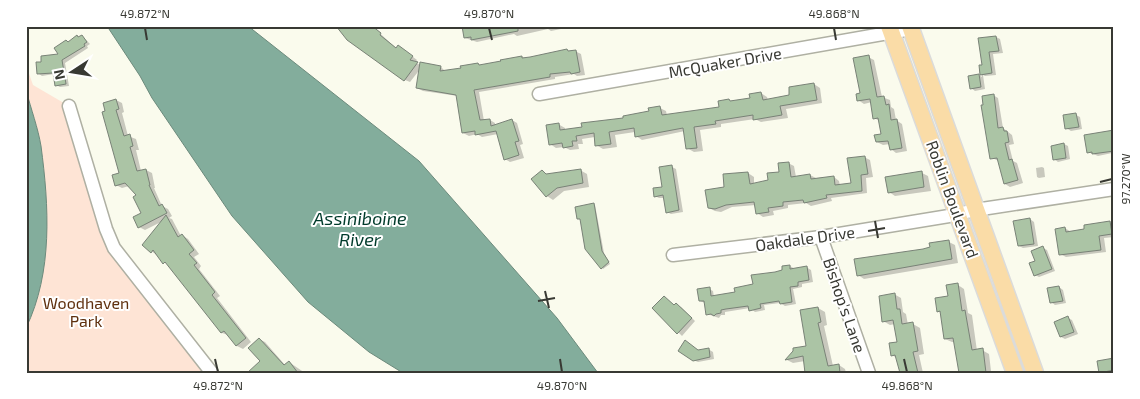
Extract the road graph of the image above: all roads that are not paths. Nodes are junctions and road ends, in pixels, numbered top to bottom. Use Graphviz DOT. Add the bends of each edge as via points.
graph roads {
  1 [pos="910,28"];
  2 [pos="890,30"];
  3 [pos="539,94"];
  4 [pos="71,111"];
  5 [pos="1114,189"];
  6 [pos="975,210"];
  7 [pos="959,214"];
  8 [pos="821,237"];
  9 [pos="674,255"];
  10 [pos="212,373"];
  11 [pos="869,373"];
  12 [pos="1016,373"];
  13 [pos="1035,373"];
  1 -- 2 [label="street, McQuaker Drive"];
  1 -- 6 [label="main road, Roblin Boulevard"];
  2 -- 3 [label="street, McQuaker Drive"];
  2 -- 7 [label="main road, Roblin Boulevard"];
  4 -- 10 [label="street" via="114,248"];
  5 -- 6 [label="street, Oakdale Drive"];
  6 -- 7 [label="street, Oakdale Drive"];
  6 -- 13 [label="main road, Roblin Boulevard"];
  7 -- 8 [label="street, Oakdale Drive"];
  7 -- 12 [label="main road, Roblin Boulevard"];
  8 -- 9 [label="street, Oakdale Drive"];
  8 -- 11 [label="street, Bishop's Lane"];
}
